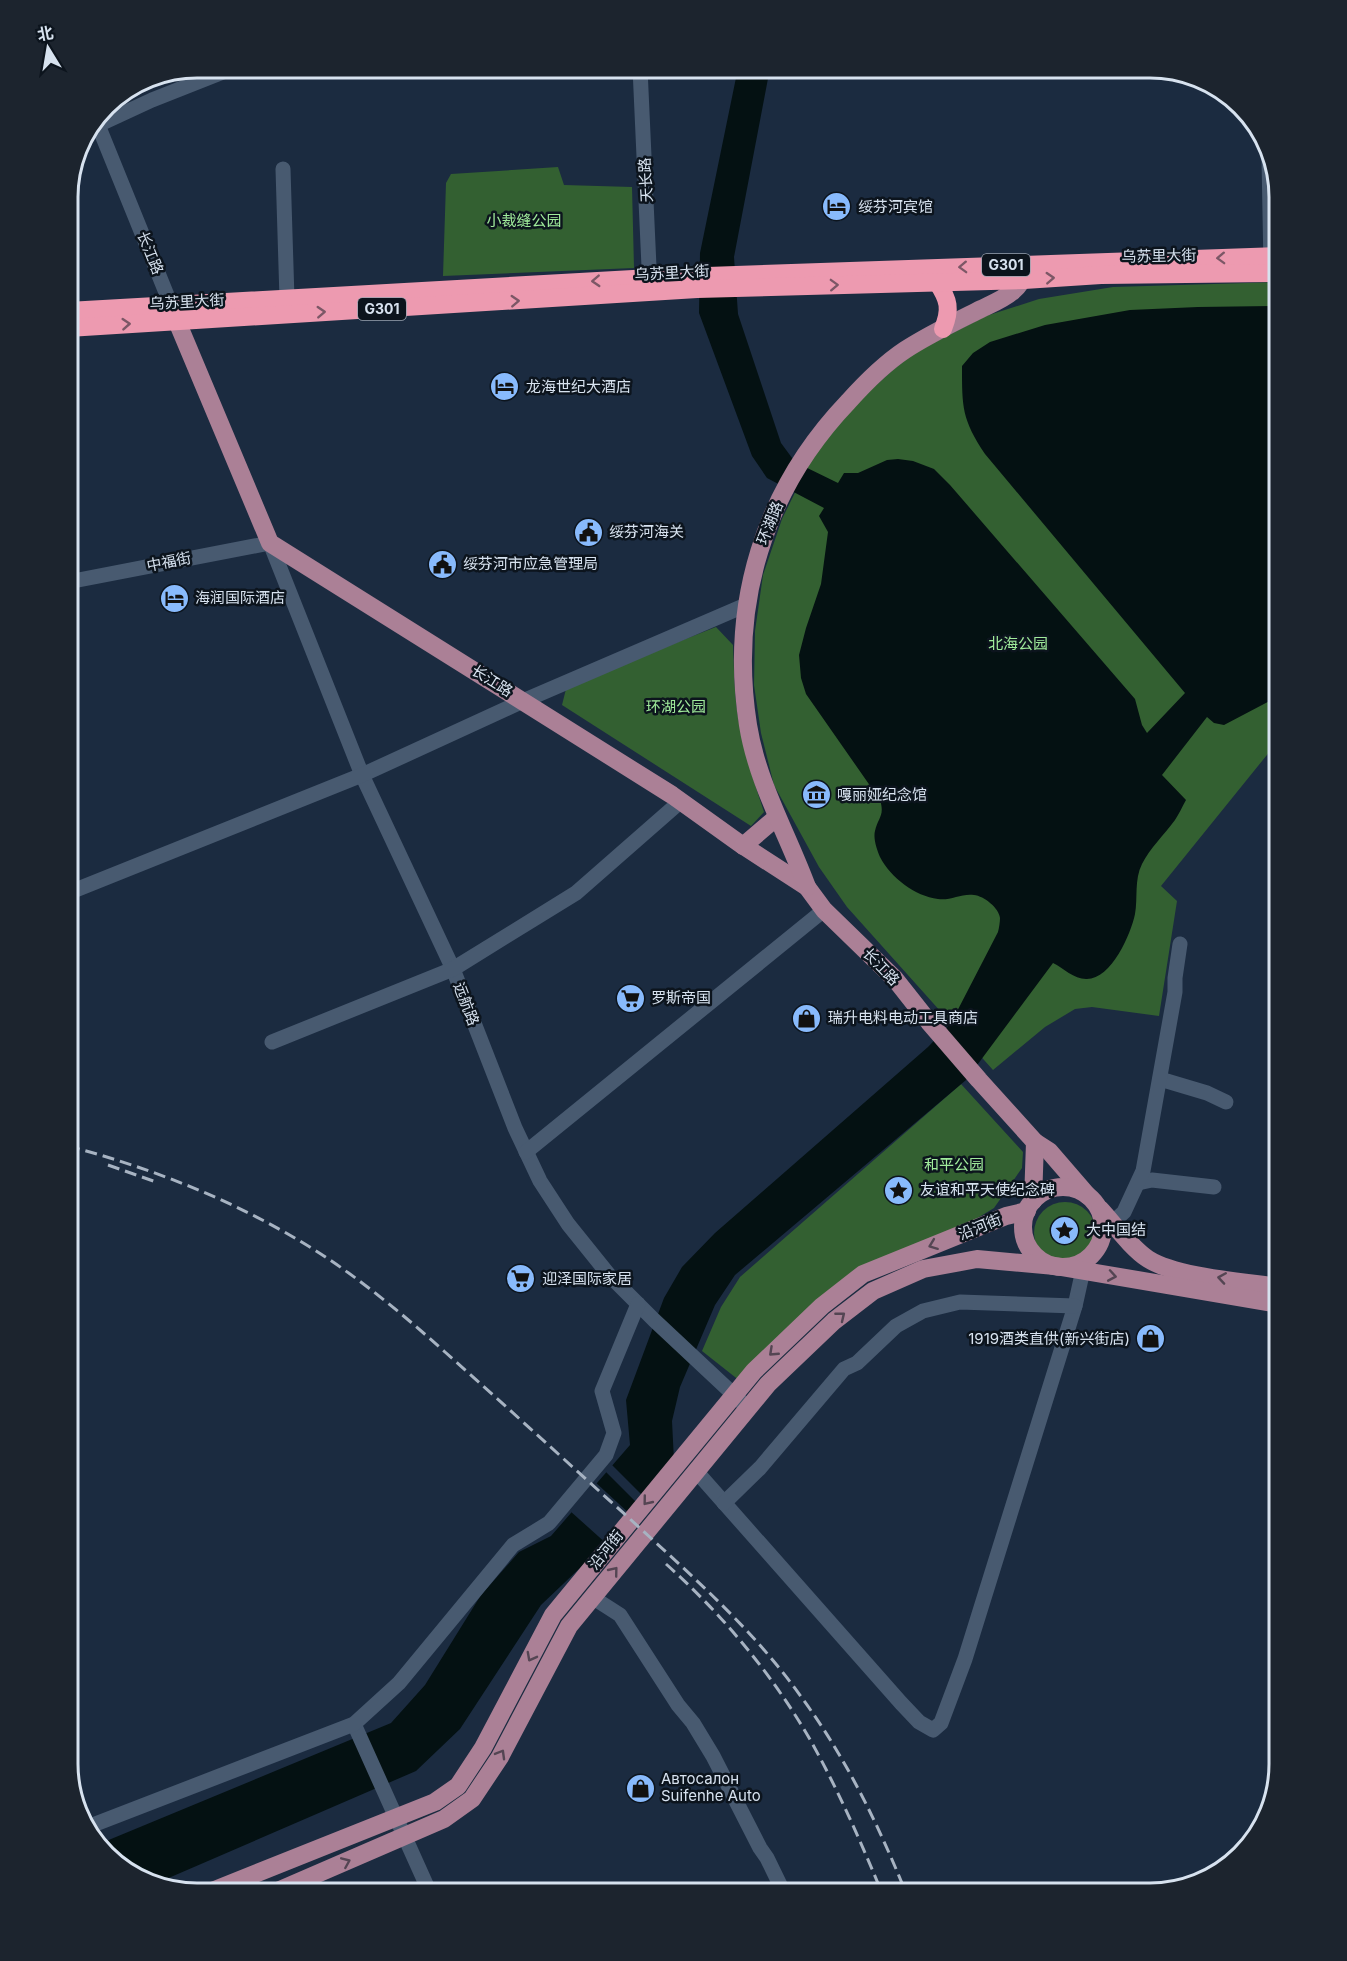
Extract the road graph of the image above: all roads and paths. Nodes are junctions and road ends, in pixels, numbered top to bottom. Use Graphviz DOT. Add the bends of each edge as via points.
graph roads {
  1 [pos="208,78"];
  2 [pos="640,78"];
  3 [pos="110,117"];
  4 [pos="100,129"];
  5 [pos="283,169"];
  6 [pos="1269,265"];
  7 [pos="1027,272"];
  8 [pos="733,282"];
  9 [pos="937,282"];
  10 [pos="650,285"];
  11 [pos="287,298"];
  12 [pos="78,311"];
  13 [pos="174,313"];
  14 [pos="78,327"];
  15 [pos="943,329"];
  16 [pos="270,543"];
  17 [pos="78,580"];
  18 [pos="746,605"];
  19 [pos="523,701"];
  20 [pos="362,775"];
  21 [pos="681,801"];
  22 [pos="777,816"];
  23 [pos="743,846"];
  24 [pos="807,887"];
  25 [pos="78,889"];
  26 [pos="824,910"];
  27 [pos="1180,944"];
  28 [pos="453,969"];
  29 [pos="272,1042"];
  30 [pos="1160,1079"];
  31 [pos="1227,1102"];
  32 [pos="1035,1142"];
  33 [pos="526,1152"];
  34 [pos="1138,1183"];
  35 [pos="1214,1187"];
  36 [pos="1092,1201"];
  37 [pos="1030,1206"];
  38 [pos="1112,1223"];
  39 [pos="1054,1266"];
  40 [pos="1084,1268"];
  41 [pos="1269,1285"];
  42 [pos="1269,1302"];
  43 [pos="638,1304"];
  44 [pos="1075,1306"];
  45 [pos="734,1395"];
  46 [pos="748,1408"];
  47 [pos="696,1471"];
  48 [pos="724,1503"];
  49 [pos="592,1597"];
  50 [pos="354,1724"];
  51 [pos="397,1818"];
  52 [pos="95,1824"];
  53 [pos="405,1837"];
  54 [pos="232,1883"];
  55 [pos="297,1883"];
  56 [pos="426,1883"];
  57 [pos="779,1883"];
  1 -- 3 [label="street"];
  2 -- 10 [label="street, 天长路"];
  4 -- 13 [label="street, 长江路"];
  5 -- 11 [label="street"];
  6 -- 7 [label="highway, 乌苏里大街 / G301" via="1101,275"];
  7 -- 8 [label="highway, 乌苏里大街 / G301, one-way"];
  7 -- 9 [label="highway, 乌苏里大街 / G301"];
  7 -- 15 [label="main road, 环湖路" via="1006,296"];
  8 -- 9 [label="highway, 乌苏里大街 / G301, one-way"];
  8 -- 10 [label="highway, 乌苏里大街 / G301"];
  9 -- 15 [label="highway" via="949,309"];
  10 -- 11 [label="highway, 乌苏里大街 / G301, one-way"];
  13 -- 10 [label="highway, 乌苏里大街 / G301, one-way"];
  11 -- 13 [label="highway, 乌苏里大街 / G301"];
  12 -- 13 [label="highway, 乌苏里大街 / G301"];
  14 -- 13 [label="highway, 乌苏里大街 / G301, one-way"];
  13 -- 16 [label="main road, 长江路"];
  15 -- 18 [label="main road, 环湖路" via="904,351 869,380 804,456 780,498 755,562"];
  16 -- 17 [label="street, 中福街"];
  16 -- 19 [label="main road, 长江路"];
  16 -- 20 [label="street, 远航路"];
  18 -- 19 [label="street"];
  18 -- 22 [label="main road, 环湖路" via="743,649 748,725 760,773"];
  19 -- 20 [label="street"];
  19 -- 21 [label="main road, 长江路"];
  20 -- 25 [label="street"];
  20 -- 28 [label="street, 远航路"];
  21 -- 23 [label="main road, 长江路"];
  21 -- 28 [label="street" via="576,893"];
  22 -- 23 [label="main road"];
  22 -- 24 [label="main road, 环湖路"];
  23 -- 24 [label="main road, 长江路"];
  24 -- 26 [label="main road, 长江路"];
  26 -- 32 [label="main road, 长江路" via="895,979"];
  26 -- 33 [label="street"];
  27 -- 30 [label="street"];
  28 -- 29 [label="street"];
  28 -- 33 [label="street, 远航路"];
  30 -- 31 [label="street"];
  30 -- 34 [label="street"];
  32 -- 36 [label="main road, 长江路" via="1049,1151"];
  32 -- 37 [label="main road"];
  33 -- 43 [label="street, 远航路" via="568,1224"];
  34 -- 35 [label="street" via="1152,1180"];
  34 -- 38 [label="street" via="1124,1212"];
  36 -- 37 [label="main road" via="1069,1188 1056,1188 1043,1193"];
  36 -- 38 [label="main road, 长江路"];
  36 -- 40 [label="main road" via="1103,1221 1102,1236"];
  37 -- 39 [label="main road" via="1023,1226 1026,1242 1034,1255"];
  37 -- 45 [label="main road, 沿河街, one-way" via="863,1274 822,1306"];
  41 -- 38 [label="main road, 长江路, one-way" via="1166,1268 1147,1259"];
  39 -- 40 [label="main road"];
  46 -- 39 [label="main road, 沿河街, one-way" via="826,1329 873,1291 923,1269 977,1259"];
  40 -- 42 [label="main road, one-way"];
  40 -- 44 [label="street"];
  43 -- 45 [label="street, 远航路"];
  43 -- 50 [label="street" via="602,1391 614,1433 606,1455 549,1523 513,1545 399,1683"];
  44 -- 48 [label="street" via="960,1302 923,1311 896,1326 857,1363 844,1369 760,1468"];
  44 -- 48 [label="street" via="965,1659 941,1723 933,1730 907,1709"];
  45 -- 46 [label="street, 远航路"];
  45 -- 51 [label="main road, 沿河街, one-way" via="553,1615 483,1748 458,1786 435,1802"];
  46 -- 47 [label="main road, 沿河街"];
  47 -- 48 [label="street"];
  49 -- 47 [label="main road, 沿河街, one-way"];
  53 -- 49 [label="main road, 沿河街, one-way" via="444,1819 472,1799 500,1757 569,1626"];
  49 -- 57 [label="street" via="620,1615 693,1723"];
  50 -- 51 [label="street"];
  50 -- 52 [label="street"];
  51 -- 53 [label="street"];
  51 -- 54 [label="main road, 沿河街"];
  55 -- 53 [label="main road, 沿河街, one-way"];
  53 -- 56 [label="street"];
}
